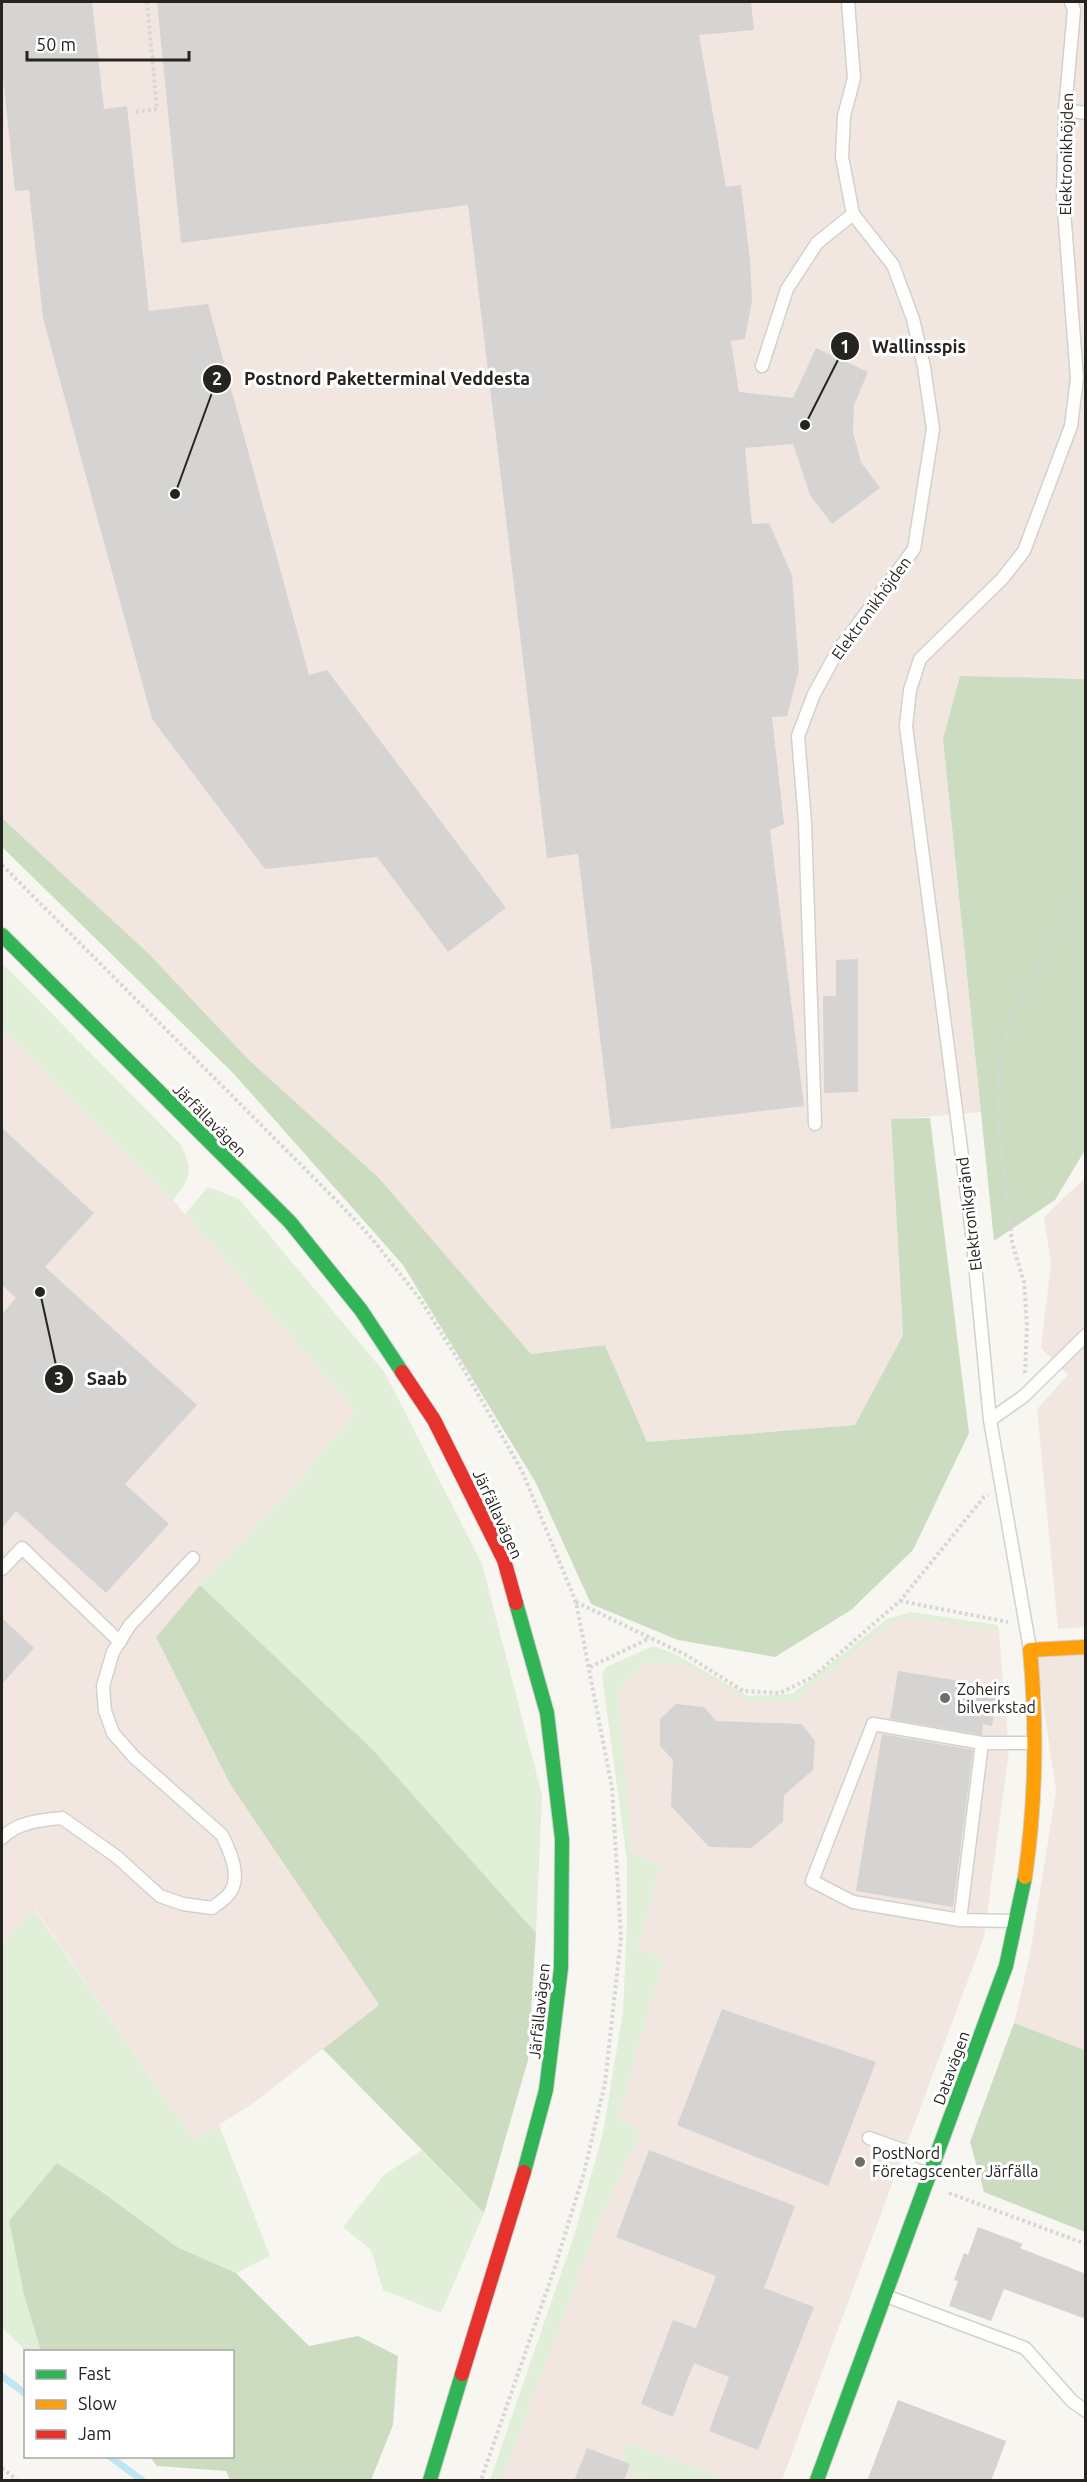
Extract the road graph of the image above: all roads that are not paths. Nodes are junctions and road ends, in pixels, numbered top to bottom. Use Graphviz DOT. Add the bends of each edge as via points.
graph roads {
  1 [pos="848,2"];
  2 [pos="1071,2"];
  3 [pos="1065,110"];
  4 [pos="1086,113"];
  5 [pos="853,214"];
  6 [pos="762,366"];
  7 [pos="2,935"];
  8 [pos="942,1008"];
  9 [pos="815,1124"];
  10 [pos="1086,1335"];
  11 [pos="990,1420"];
  12 [pos="193,1558"];
  13 [pos="2,1569"];
  14 [pos="120,1642"];
  15 [pos="1086,1647"];
  16 [pos="1030,1650"];
  17 [pos="982,1743"];
  18 [pos="1036,1743"];
  19 [pos="2,1838"];
  20 [pos="960,1920"];
  21 [pos="1018,1921"];
  22 [pos="869,2138"];
  23 [pos="934,2162"];
  24 [pos="886,2295"];
  25 [pos="473,2333"];
  26 [pos="1086,2410"];
  27 [pos="426,2442"];
  28 [pos="430,2481"];
  29 [pos="817,2481"];
  1 -- 5 [label="lane, Elektronikhöjden" via="854,78 844,116 842,158"];
  2 -- 3 [label="lane, Elektronikhöjden" via="1074,10"];
  3 -- 4 [label="lane"];
  3 -- 8 [label="lane, Elektronikhöjden" via="1063,197 1077,378 1071,426 1024,551 1002,579 920,659 910,690 906,726"];
  5 -- 6 [label="lane" via="817,243 787,289"];
  5 -- 9 [label="lane, Elektronikhöjden" via="893,265 913,319 933,429 914,549 837,652 814,694 798,736 805,822"];
  7 -- 25 [label="street, Järfällavägen" via="290,1222 361,1310 434,1420 504,1560 547,1713 562,1839 561,1968 546,2090"];
  8 -- 11 [label="lane, Elektronikgränd" via="972,1233"];
  10 -- 11 [label="lane" via="1024,1396"];
  11 -- 16 [label="lane, Elektronikgränd"];
  12 -- 14 [label="lane" via="130,1625"];
  13 -- 14 [label="lane" via="22,1548"];
  14 -- 19 [label="lane" via="103,1686 105,1711 114,1733 222,1835 235,1872 230,1894 212,1908 160,1896 117,1857 63,1818 10,1829"];
  15 -- 16 [label="street"];
  16 -- 18 [label="street, Datavägen"];
  17 -- 18 [label="lane"];
  17 -- 20 [label="lane"];
  17 -- 20 [label="lane" via="873,1724 812,1881 853,1902"];
  18 -- 21 [label="street, Datavägen" via="1033,1819"];
  20 -- 21 [label="lane"];
  21 -- 23 [label="street, Datavägen" via="1006,1966"];
  22 -- 23 [label="lane"];
  23 -- 24 [label="street, Datavägen"];
  24 -- 26 [label="lane" via="1025,2348 1072,2401"];
  24 -- 29 [label="street, Datavägen"];
  25 -- 27 [label="street, Järfällavägen"];
  25 -- 28 [label="street, Järfällavägen"];
}
